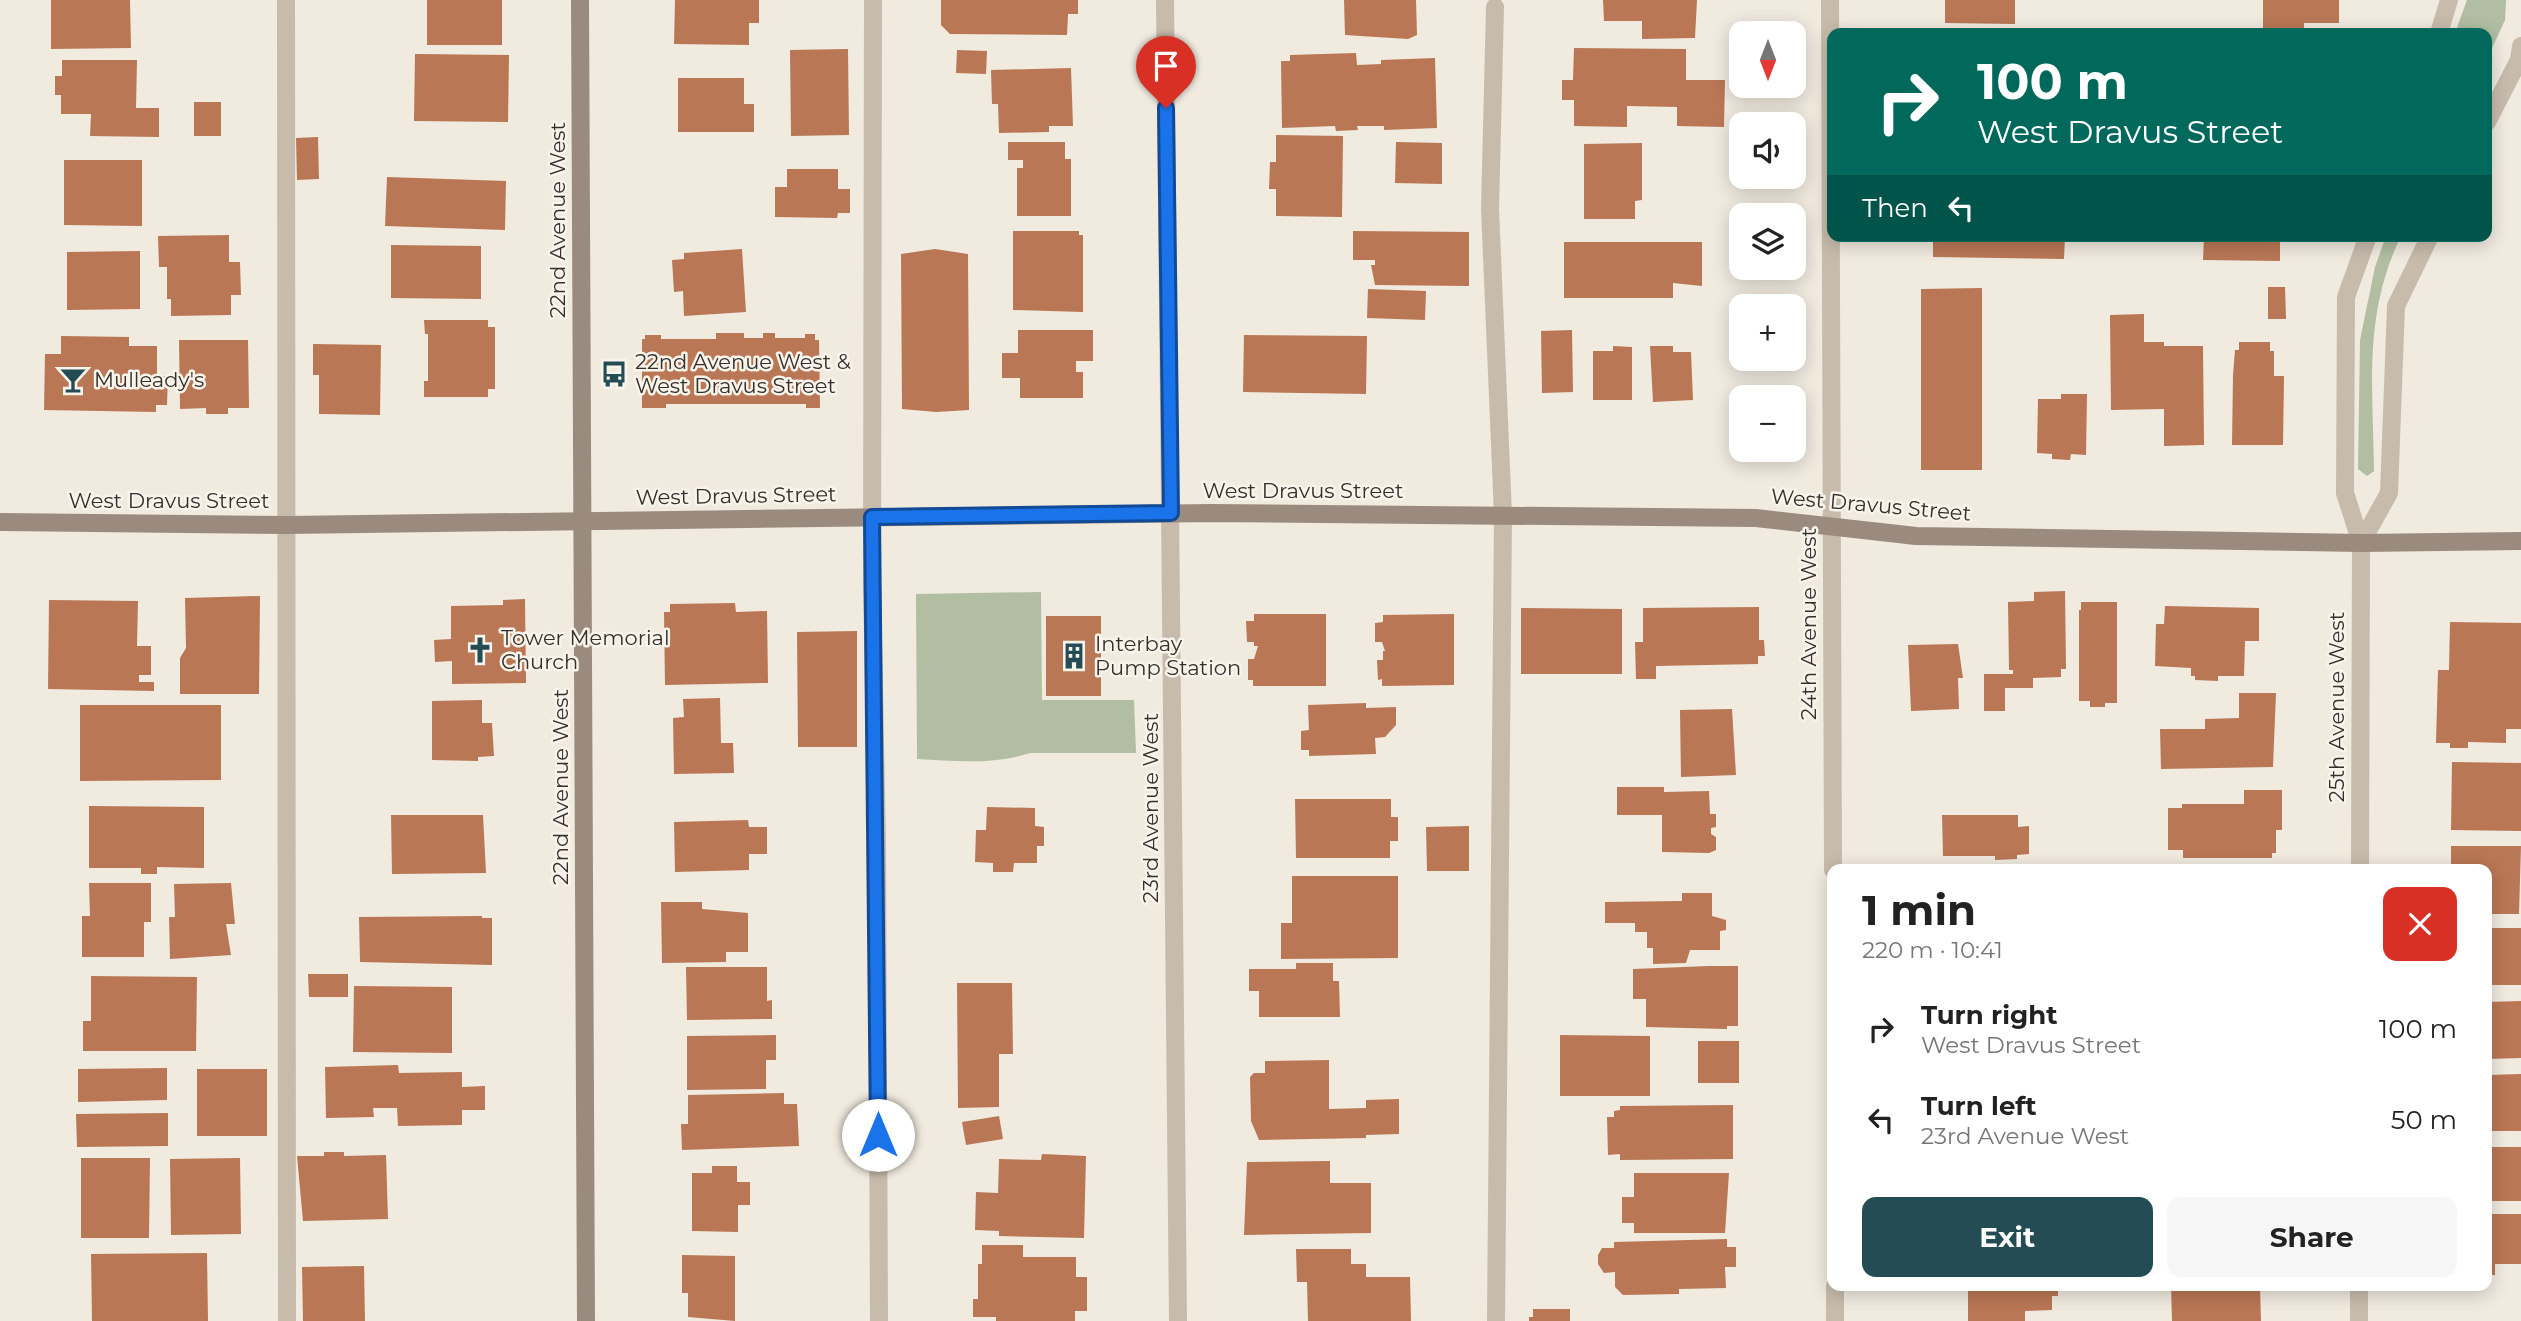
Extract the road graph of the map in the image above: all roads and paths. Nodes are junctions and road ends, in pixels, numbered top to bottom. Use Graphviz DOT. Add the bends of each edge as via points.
graph roads {
  1 [pos="286,0"];
  2 [pos="580,0"];
  3 [pos="873,0"];
  4 [pos="1165,0"];
  5 [pos="1830,0"];
  6 [pos="2449,0"];
  7 [pos="1495,7"];
  8 [pos="1830,28"];
  9 [pos="2441,28"];
  10 [pos="2521,46"];
  11 [pos="2492,111"];
  12 [pos="1831,242"];
  13 [pos="2366,242"];
  14 [pos="2427,242"];
  15 [pos="1171,513"];
  16 [pos="1503,515"];
  17 [pos="872,517"];
  18 [pos="583,521"];
  19 [pos="0,522"];
  20 [pos="287,525"];
  21 [pos="1832,525"];
  22 [pos="2521,541"];
  23 [pos="2361,543"];
  24 [pos="1833,864"];
  25 [pos="2360,864"];
  26 [pos="1835,1291"];
  27 [pos="2359,1291"];
  28 [pos="287,1321"];
  29 [pos="586,1321"];
  30 [pos="879,1321"];
  31 [pos="1178,1321"];
  32 [pos="1496,1321"];
  33 [pos="1835,1321"];
  34 [pos="2359,1321"];
  1 -- 20 [label="street"];
  2 -- 18 [label="street, 22nd Avenue West"];
  3 -- 17 [label="street"];
  4 -- 15 [label="street, 23rd Avenue West"];
  5 -- 8 [label="street, 24th Avenue West"];
  6 -- 9 [label="street"];
  7 -- 16 [label="street" via="1490,209"];
  10 -- 11 [label="street" via="2519,60"];
  12 -- 21 [label="street, 24th Avenue West"];
  13 -- 23 [label="street, 25th Avenue West" via="2346,297 2345,493"];
  14 -- 23 [label="street, 25th Avenue West" via="2396,306 2389,493"];
  15 -- 16 [label="street, West Dravus Street"];
  15 -- 17 [label="street, West Dravus Street"];
  15 -- 31 [label="street, 23rd Avenue West"];
  16 -- 21 [label="street, West Dravus Street" via="1756,518"];
  16 -- 32 [label="street"];
  17 -- 18 [label="street, West Dravus Street"];
  17 -- 30 [label="street"];
  18 -- 20 [label="street, West Dravus Street"];
  18 -- 29 [label="street, 22nd Avenue West"];
  19 -- 20 [label="street, West Dravus Street"];
  20 -- 28 [label="street"];
  21 -- 23 [label="street, West Dravus Street" via="1916,536"];
  21 -- 24 [label="street, 24th Avenue West"];
  22 -- 23 [label="street, West Dravus Street"];
  23 -- 25 [label="street, 25th Avenue West"];
  26 -- 33 [label="street"];
  27 -- 34 [label="street"];
}
